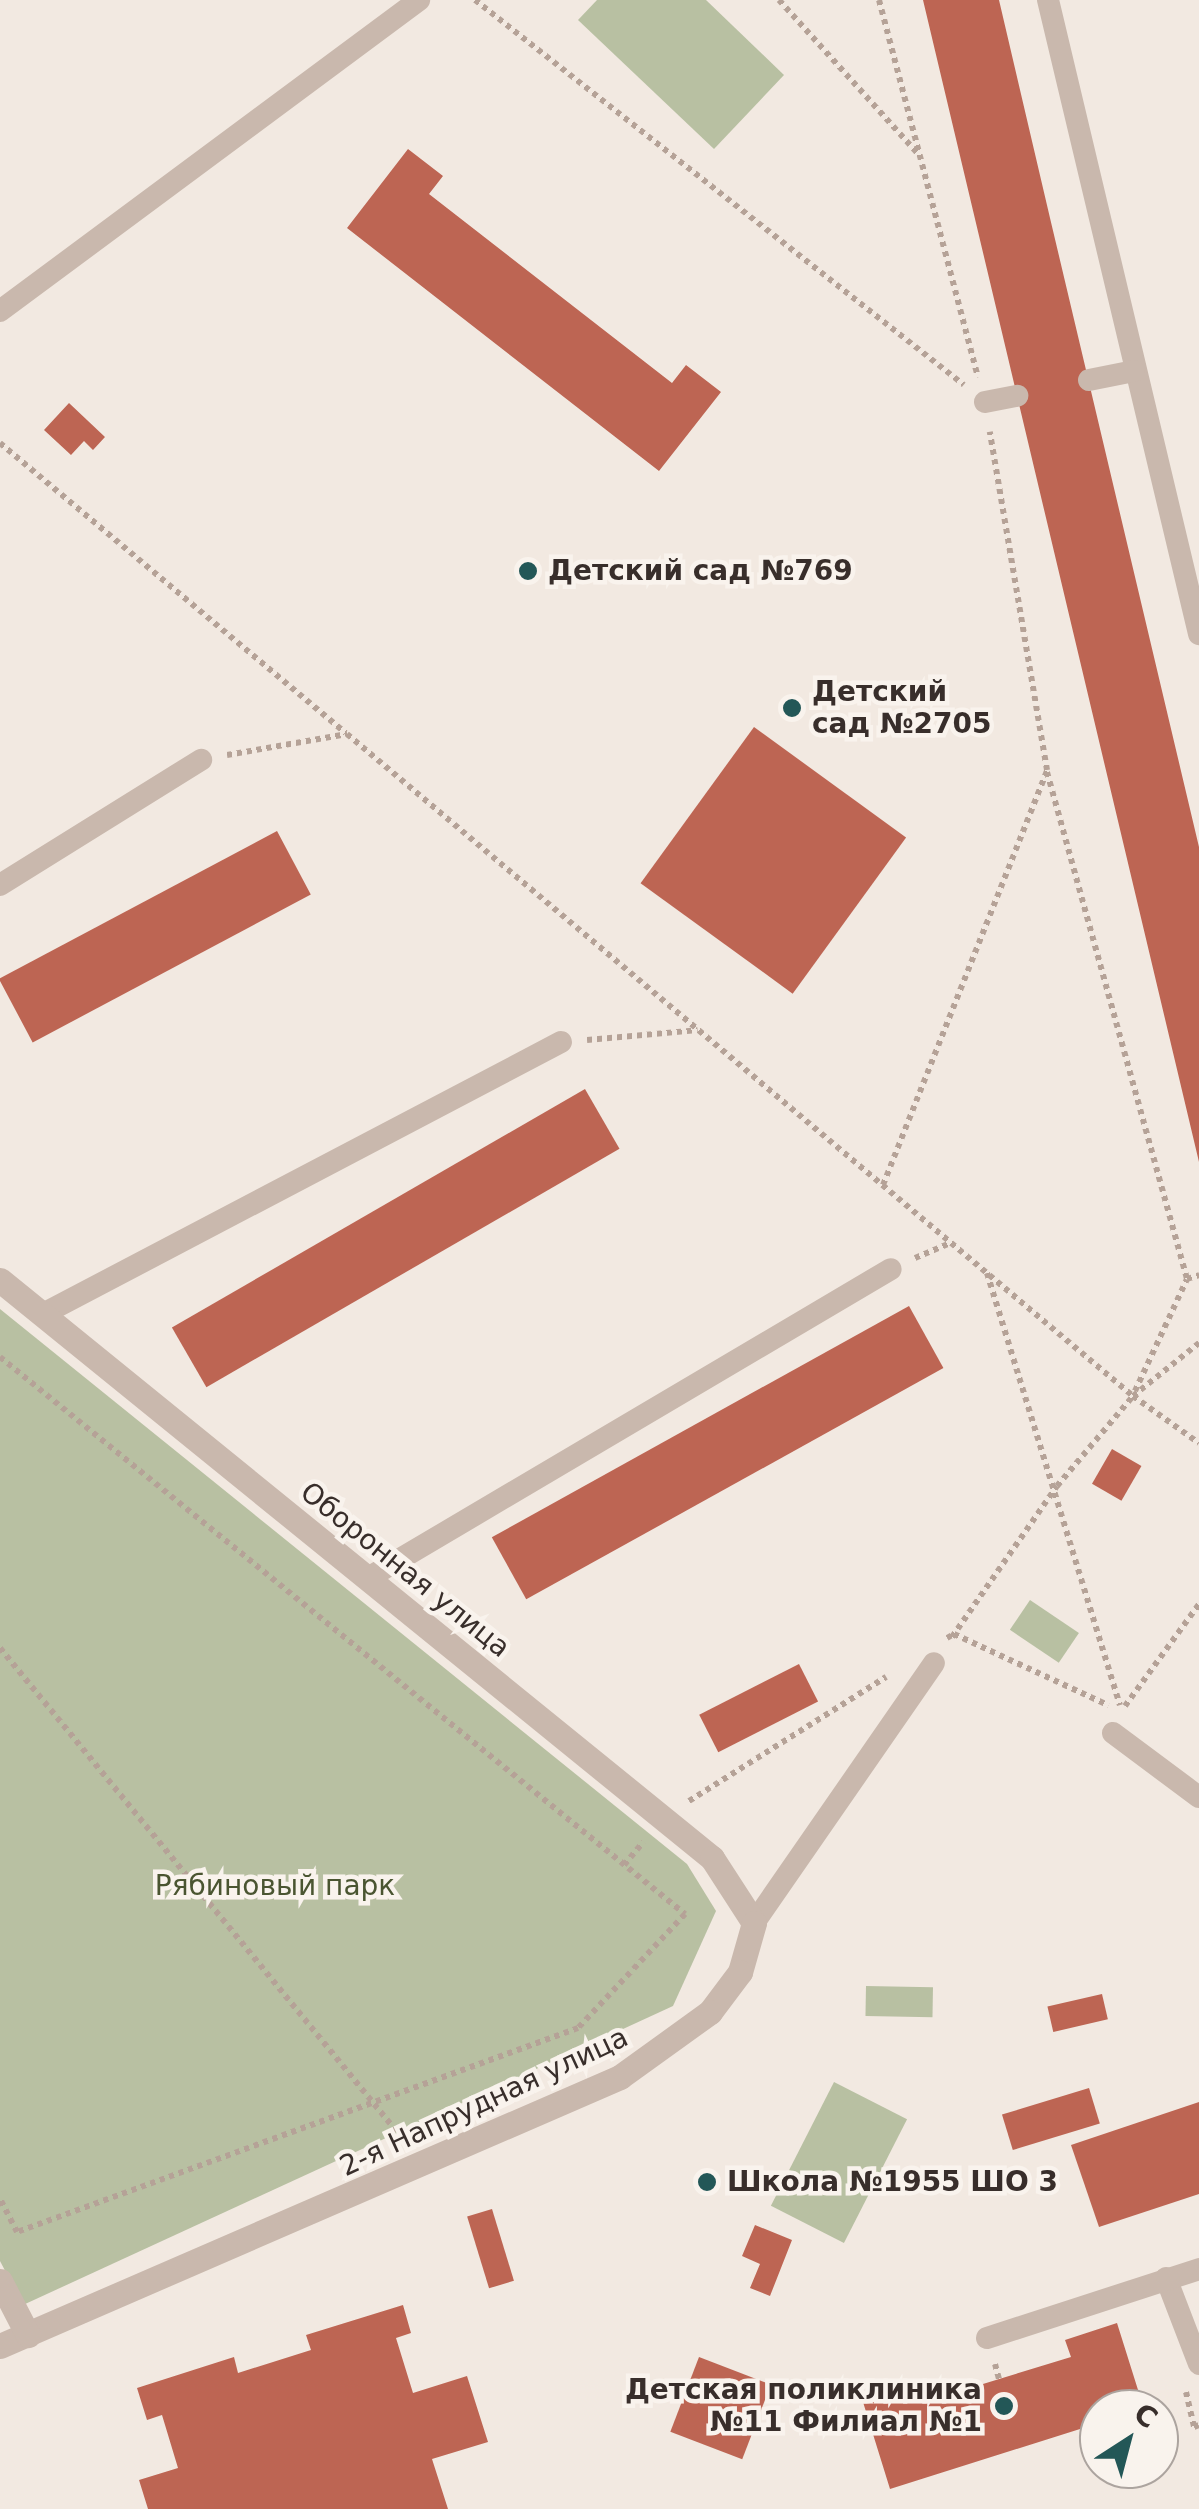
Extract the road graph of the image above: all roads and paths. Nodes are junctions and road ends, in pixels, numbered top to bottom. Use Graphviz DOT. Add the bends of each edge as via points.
graph roads {
  1 [pos="420,0"];
  2 [pos="475,0"];
  3 [pos="779,0"];
  4 [pos="879,0"];
  5 [pos="1048,0"];
  6 [pos="920,157"];
  7 [pos="0,311"];
  8 [pos="1134,371"];
  9 [pos="1088,380"];
  10 [pos="1017,396"];
  11 [pos="985,402"];
  12 [pos="0,443"];
  13 [pos="1199,634"];
  14 [pos="346,734"];
  15 [pos="201,760"];
  16 [pos="1047,770"];
  17 [pos="0,885"];
  18 [pos="698,1030"];
  19 [pos="561,1042"];
  20 [pos="883,1185"];
  21 [pos="891,1269"];
  22 [pos="987,1273"];
  23 [pos="1199,1276"];
  24 [pos="1187,1278"];
  25 [pos="0,1280"];
  26 [pos="43,1314"];
  27 [pos="1199,1343"];
  28 [pos="0,1357"];
  29 [pos="1133,1396"];
  30 [pos="1199,1443"];
  31 [pos="1058,1486"];
  32 [pos="368,1578"];
  33 [pos="1199,1604"];
  34 [pos="0,1648"];
  35 [pos="934,1663"];
  36 [pos="1112,1732"];
  37 [pos="1199,1797"];
  38 [pos="754,1923"];
  39 [pos="372,2103"];
  40 [pos="426,2165"];
  41 [pos="0,2199"];
  42 [pos="1199,2269"];
  43 [pos="1166,2278"];
  44 [pos="0,2281"];
  45 [pos="28,2335"];
  46 [pos="987,2338"];
  47 [pos="0,2346"];
  48 [pos="1199,2364"];
  49 [pos="1199,2381"];
  50 [pos="1199,2426"];
  1 -- 7 [label="lane"];
  2 -- 11 [label="path"];
  3 -- 6 [label="path"];
  4 -- 6 [label="path"];
  5 -- 8 [label="lane"];
  6 -- 11 [label="path"];
  8 -- 9 [label="lane"];
  8 -- 13 [label="lane"];
  10 -- 11 [label="lane"];
  11 -- 16 [label="path"];
  12 -- 14 [label="path"];
  14 -- 15 [label="path"];
  14 -- 18 [label="path"];
  15 -- 17 [label="lane"];
  16 -- 20 [label="path"];
  16 -- 24 [label="path"];
  18 -- 19 [label="path"];
  18 -- 20 [label="path"];
  19 -- 26 [label="lane"];
  20 -- 22 [label="path"];
  21 -- 32 [label="lane"];
  22 -- 29 [label="path"];
  22 -- 31 [label="path"];
  23 -- 24 [label="path"];
  24 -- 29 [label="path"];
  25 -- 26 [label="street, Оборонная улица"];
  26 -- 32 [label="street, Оборонная улица"];
  27 -- 29 [label="path"];
  28 -- 39 [label="path" via="685,1914 578,2028"];
  29 -- 30 [label="path"];
  29 -- 31 [label="path"];
  31 -- 33 [label="path" via="1122,1711"];
  31 -- 35 [label="path"];
  32 -- 38 [label="street, Оборонная улица" via="712,1858"];
  34 -- 39 [label="path"];
  35 -- 38 [label="lane, 2-я Напрудная улица"];
  36 -- 37 [label="lane"];
  38 -- 40 [label="street, 2-я Напрудная улица" via="740,1972 710,2012 668,2047 620,2077"];
  39 -- 40 [label="path"];
  39 -- 41 [label="path" via="17,2232"];
  40 -- 45 [label="street, 2-я Напрудная улица"];
  42 -- 43 [label="lane"];
  43 -- 46 [label="lane"];
  43 -- 48 [label="lane"];
  44 -- 45 [label="street"];
  45 -- 47 [label="street, 2-я Напрудная улица"];
  49 -- 50 [label="path" via="1183,2394"];
}
